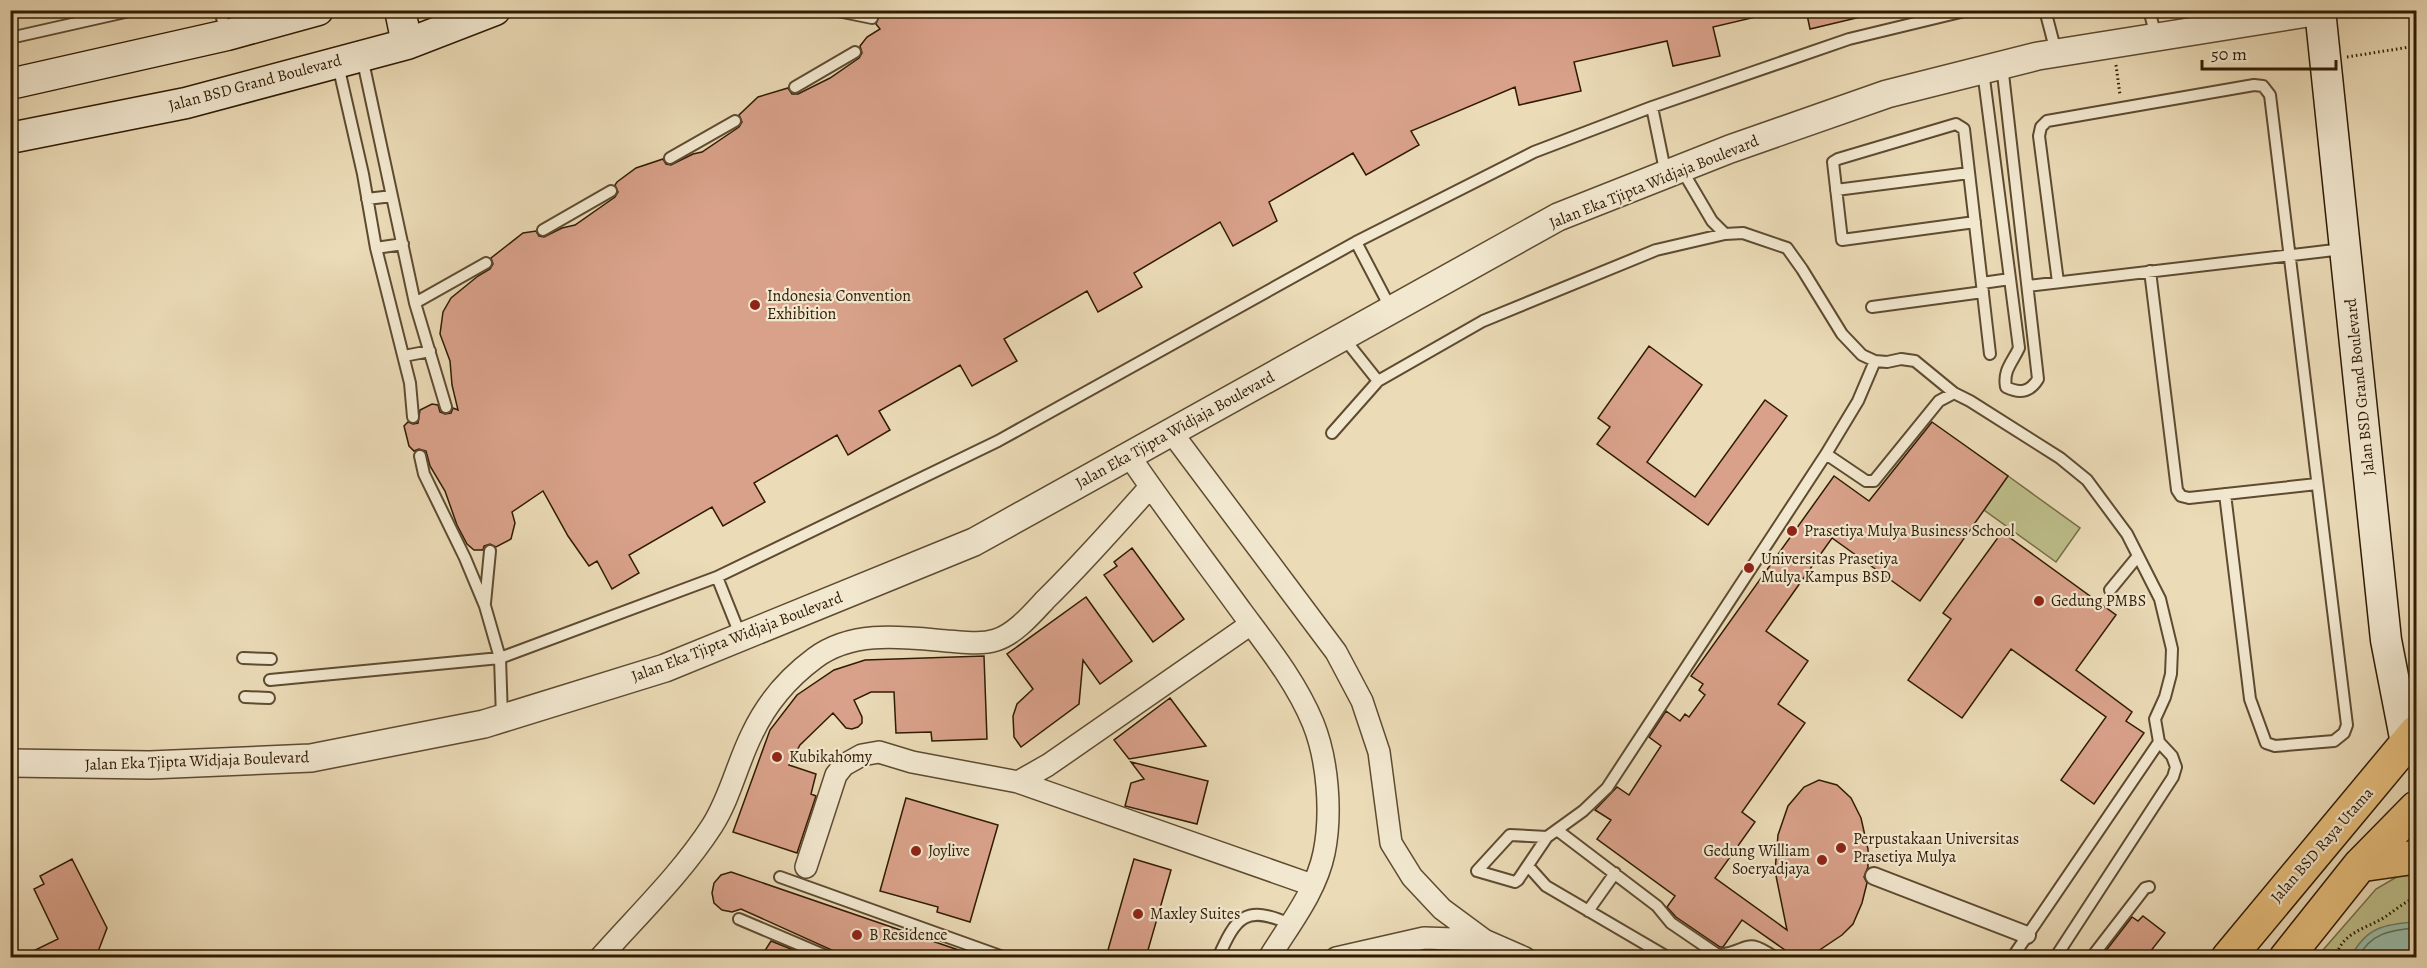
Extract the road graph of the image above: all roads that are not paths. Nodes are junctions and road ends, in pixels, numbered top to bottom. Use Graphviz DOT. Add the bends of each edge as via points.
graph roads {
  1 [pos="134,10"];
  2 [pos="318,10"];
  3 [pos="400,10"];
  4 [pos="495,10"];
  5 [pos="833,10"];
  6 [pos="1969,10"];
  7 [pos="2044,10"];
  8 [pos="2150,10"];
  9 [pos="2320,11"];
  10 [pos="97,14"];
  11 [pos="872,18"];
  12 [pos="224,23"];
  13 [pos="2157,37"];
  14 [pos="10,38"];
  15 [pos="407,44"];
  16 [pos="855,52"];
  17 [pos="2056,52"];
  18 [pos="349,59"];
  19 [pos="1992,67"];
  20 [pos="10,84"];
  21 [pos="795,87"];
  22 [pos="1652,107"];
  23 [pos="735,121"];
  24 [pos="10,138"];
  25 [pos="670,158"];
  26 [pos="1674,172"];
  27 [pos="1969,173"];
  28 [pos="1836,190"];
  29 [pos="611,191"];
  30 [pos="392,196"];
  31 [pos="367,199"];
  32 [pos="1975,222"];
  33 [pos="543,230"];
  34 [pos="1725,234"];
  35 [pos="1356,242"];
  36 [pos="403,244"];
  37 [pos="376,248"];
  38 [pos="2346,249"];
  39 [pos="2289,255"];
  40 [pos="486,263"];
  41 [pos="2150,271"];
  42 [pos="2010,279"];
  43 [pos="2058,282"];
  44 [pos="2028,286"];
  45 [pos="1983,288"];
  46 [pos="415,303"];
  47 [pos="1872,307"];
  48 [pos="1391,309"];
  49 [pos="1343,336"];
  50 [pos="430,351"];
  51 [pos="1990,354"];
  52 [pos="404,356"];
  53 [pos="1875,362"];
  54 [pos="1378,381"];
  55 [pos="1954,393"];
  56 [pos="446,407"];
  57 [pos="412,417"];
  58 [pos="1172,433"];
  59 [pos="1332,433"];
  60 [pos="1826,454"];
  61 [pos="420,456"];
  62 [pos="1130,457"];
  63 [pos="2317,484"];
  64 [pos="1150,487"];
  65 [pos="2225,494"];
  66 [pos="490,551"];
  67 [pos="2138,556"];
  68 [pos="717,577"];
  69 [pos="2110,590"];
  70 [pos="485,606"];
  71 [pos="1251,624"];
  72 [pos="741,637"];
  73 [pos="243,658"];
  74 [pos="500,658"];
  75 [pos="271,659"];
  76 [pos="270,680"];
  77 [pos="245,697"];
  78 [pos="269,699"];
  79 [pos="502,718"];
  80 [pos="2159,742"];
  81 [pos="2413,744"];
  82 [pos="11,766"];
  83 [pos="1018,782"];
  84 [pos="2416,808"];
  85 [pos="1557,830"];
  86 [pos="1547,837"];
  87 [pos="2416,857"];
  88 [pos="2360,865"];
  89 [pos="806,867"];
  90 [pos="1529,867"];
  91 [pos="1615,873"];
  92 [pos="1874,876"];
  93 [pos="780,877"];
  94 [pos="1312,885"];
  95 [pos="2149,887"];
  96 [pos="1588,911"];
  97 [pos="739,919"];
  98 [pos="1290,924"];
  99 [pos="2027,935"];
  100 [pos="1484,940"];
  101 [pos="600,957"];
  102 [pos="831,957"];
  103 [pos="1006,957"];
  104 [pos="1218,957"];
  105 [pos="1269,957"];
  106 [pos="1336,957"];
  107 [pos="1525,957"];
  108 [pos="1669,957"];
  109 [pos="1776,957"];
  110 [pos="2012,957"];
  111 [pos="2055,957"];
  112 [pos="2091,957"];
  113 [pos="2228,957"];
  114 [pos="2286,957"];
  1 -- 10 [label="lane"];
  2 -- 12 [label="main road"];
  3 -- 15 [label="main road"];
  4 -- 15 [label="main road, Jalan BSD Grand Boulevard"];
  5 -- 11 [label="lane"];
  6 -- 22 [label="lane" via="1849,39"];
  7 -- 17 [label="lane"];
  8 -- 13 [label="lane"];
  9 -- 13 [label="street, Jalan Eka Tjipta Widjaja Boulevard" via="2217,23"];
  9 -- 38 [label="main road, Jalan BSD Grand Boulevard"];
  10 -- 14 [label="lane"];
  12 -- 20 [label="main road"];
  13 -- 17 [label="street, Jalan Eka Tjipta Widjaja Boulevard"];
  15 -- 18 [label="main road, Jalan BSD Grand Boulevard"];
  16 -- 21 [label="lane"];
  17 -- 19 [label="street, Jalan Eka Tjipta Widjaja Boulevard"];
  18 -- 24 [label="main road, Jalan BSD Grand Boulevard" via="186,103"];
  18 -- 30 [label="lane"];
  18 -- 31 [label="lane"];
  19 -- 26 [label="street, Jalan Eka Tjipta Widjaja Boulevard" via="1887,94"];
  19 -- 42 [label="lane"];
  19 -- 44 [label="lane"];
  22 -- 26 [label="lane"];
  22 -- 35 [label="lane" via="1534,152"];
  23 -- 25 [label="lane"];
  26 -- 34 [label="lane"];
  26 -- 48 [label="street, Jalan Eka Tjipta Widjaja Boulevard" via="1558,218"];
  27 -- 28 [label="lane"];
  27 -- 28 [label="lane" via="1964,129 1956,124 1838,159 1833,162"];
  27 -- 32 [label="lane"];
  28 -- 32 [label="lane" via="1842,240"];
  29 -- 33 [label="lane"];
  30 -- 31 [label="lane"];
  30 -- 36 [label="lane"];
  31 -- 37 [label="lane"];
  32 -- 45 [label="lane"];
  34 -- 53 [label="lane" via="1743,233 1786,248 1842,334 1862,355"];
  34 -- 54 [label="lane" via="1656,250 1483,321"];
  35 -- 48 [label="lane"];
  35 -- 68 [label="lane" via="998,441"];
  36 -- 37 [label="lane"];
  36 -- 46 [label="lane"];
  37 -- 52 [label="lane"];
  38 -- 39 [label="lane"];
  38 -- 81 [label="main road, Jalan BSD Grand Boulevard" via="2386,640"];
  39 -- 41 [label="lane"];
  39 -- 43 [label="lane" via="2270,95 2263,86 2253,85 2047,121 2041,127"];
  39 -- 63 [label="lane"];
  40 -- 46 [label="lane"];
  41 -- 43 [label="lane"];
  41 -- 65 [label="lane" via="2177,490 2189,498"];
  42 -- 44 [label="lane" via="2019,348 2005,368 2004,378 2007,387 2016,392 2034,386 2038,379"];
  42 -- 45 [label="lane"];
  43 -- 44 [label="lane"];
  45 -- 47 [label="lane"];
  45 -- 51 [label="lane"];
  46 -- 50 [label="lane"];
  48 -- 49 [label="street, Jalan Eka Tjipta Widjaja Boulevard"];
  49 -- 54 [label="lane"];
  49 -- 58 [label="street, Jalan Eka Tjipta Widjaja Boulevard"];
  50 -- 52 [label="lane"];
  50 -- 56 [label="lane"];
  52 -- 57 [label="lane"];
  53 -- 55 [label="lane" via="1915,361"];
  53 -- 60 [label="lane" via="1858,401"];
  54 -- 59 [label="lane"];
  55 -- 60 [label="lane" via="1939,401 1874,481 1866,481"];
  55 -- 67 [label="lane" via="2061,458 2087,480 2127,534"];
  58 -- 62 [label="street, Jalan Eka Tjipta Widjaja Boulevard"];
  58 -- 100 [label="street" via="1336,652 1362,701 1379,752 1391,843 1412,877 1443,909"];
  60 -- 85 [label="lane" via="1607,788"];
  61 -- 70 [label="lane" via="424,474"];
  62 -- 64 [label="street"];
  62 -- 72 [label="street, Jalan Eka Tjipta Widjaja Boulevard" via="974,542"];
  63 -- 65 [label="lane"];
  63 -- 65 [label="lane" via="2347,725 2334,741 2275,746 2266,743 2250,699"];
  64 -- 71 [label="street"];
  64 -- 101 [label="street" via="1022,624 999,639 968,643 891,637 846,641 816,657 794,675 768,704 751,735 713,825"];
  66 -- 70 [label="lane"];
  67 -- 69 [label="lane"];
  67 -- 80 [label="lane" via="2160,599 2172,649 2171,674 2155,719"];
  68 -- 72 [label="lane"];
  68 -- 74 [label="lane"];
  70 -- 74 [label="lane"];
  71 -- 83 [label="street"];
  71 -- 94 [label="street" via="1292,681 1314,724 1325,771 1328,811 1324,854"];
  72 -- 79 [label="street, Jalan Eka Tjipta Widjaja Boulevard" via="665,668"];
  73 -- 75 [label="lane"];
  74 -- 76 [label="lane"];
  74 -- 79 [label="lane"];
  77 -- 78 [label="lane"];
  79 -- 82 [label="street, Jalan Eka Tjipta Widjaja Boulevard" via="311,758"];
  80 -- 99 [label="lane"];
  80 -- 111 [label="lane" via="2172,756 2176,767 2173,777"];
  81 -- 113 [label="main road, Jalan BSD Raya Utama" via="2390,765"];
  83 -- 89 [label="street" via="879,752 862,755 844,765 836,775"];
  83 -- 94 [label="street"];
  84 -- 88 [label="main road"];
  85 -- 86 [label="lane"];
  85 -- 91 [label="lane"];
  86 -- 90 [label="lane"];
  86 -- 90 [label="lane" via="1510,835 1477,871 1515,882"];
  87 -- 88 [label="main road"];
  88 -- 114 [label="main road"];
  90 -- 96 [label="lane" via="1546,886"];
  91 -- 96 [label="lane"];
  91 -- 109 [label="lane" via="1657,906 1671,923 1718,955 1757,945"];
  92 -- 99 [label="street"];
  93 -- 103 [label="lane"];
  94 -- 98 [label="street"];
  95 -- 112 [label="lane"];
  96 -- 108 [label="lane"];
  97 -- 102 [label="lane"];
  98 -- 104 [label="lane" via="1253,914 1237,921"];
  98 -- 105 [label="street"];
  99 -- 110 [label="lane"];
  100 -- 106 [label="street" via="1424,938"];
  100 -- 107 [label="street"];
}
